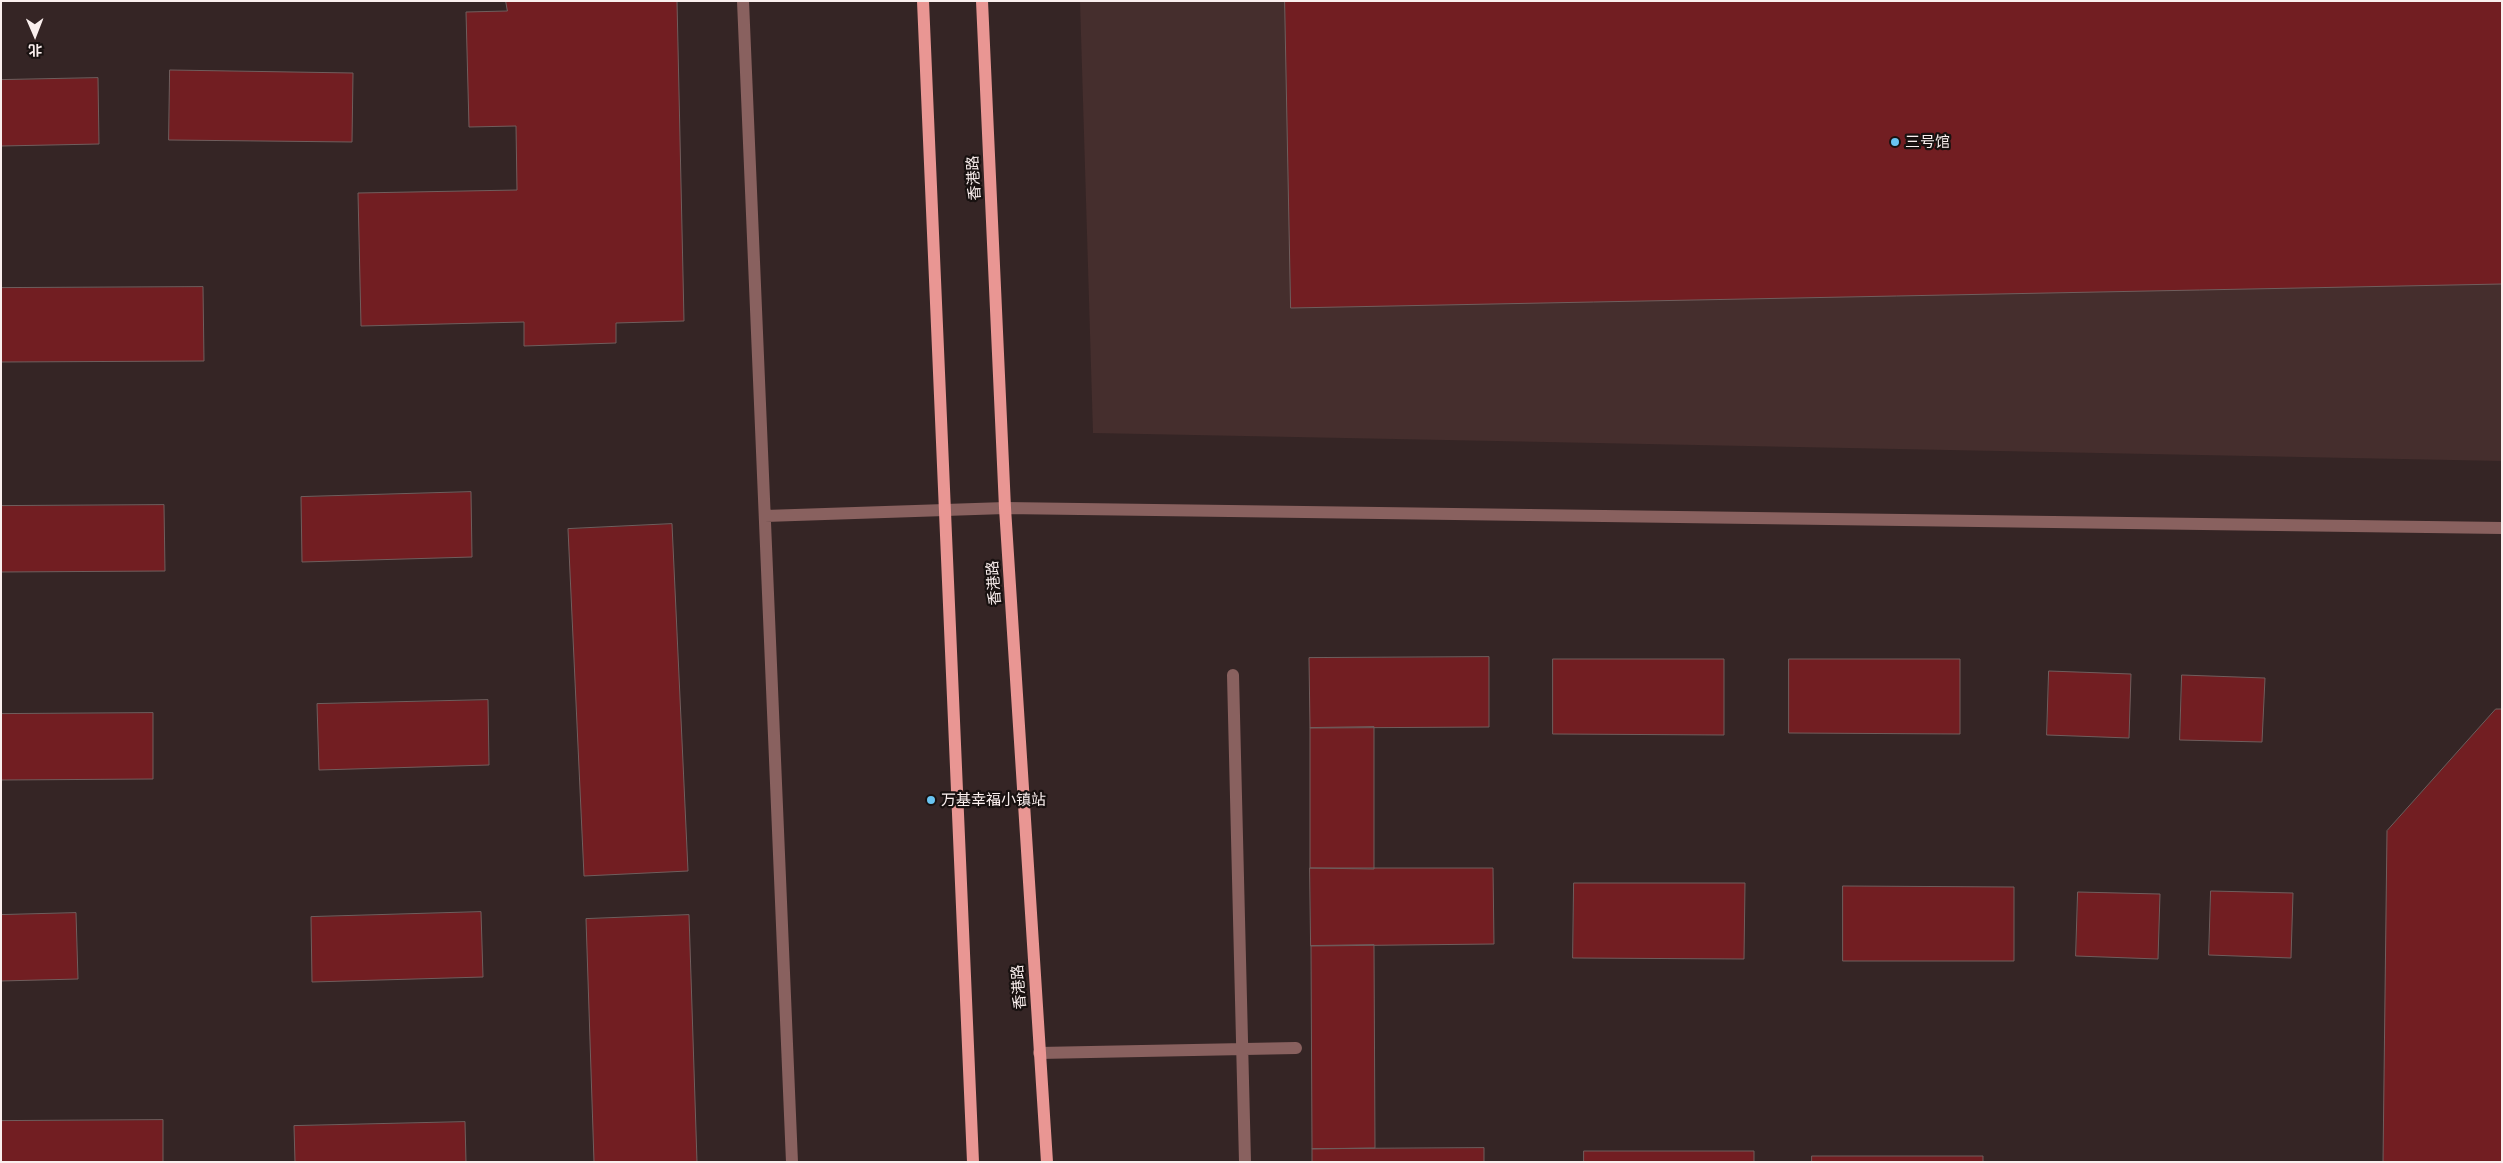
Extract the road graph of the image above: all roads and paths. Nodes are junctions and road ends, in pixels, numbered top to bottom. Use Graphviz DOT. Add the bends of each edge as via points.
graph roads {
  1 [pos="743,1"];
  2 [pos="922,1"];
  3 [pos="982,1"];
  4 [pos="1005,508"];
  5 [pos="946,509"];
  6 [pos="765,516"];
  7 [pos="2502,528"];
  8 [pos="1233,675"];
  9 [pos="1296,1048"];
  10 [pos="1242,1049"];
  11 [pos="1039,1053"];
  12 [pos="792,1162"];
  13 [pos="972,1162"];
  14 [pos="1047,1162"];
  15 [pos="1244,1162"];
  1 -- 6 [label="street"];
  2 -- 5 [label="main road"];
  3 -- 4 [label="main road, 香港路"];
  4 -- 5 [label="street"];
  4 -- 7 [label="street"];
  4 -- 11 [label="main road, 香港路"];
  5 -- 6 [label="street"];
  5 -- 13 [label="main road"];
  6 -- 12 [label="street"];
  8 -- 10 [label="street"];
  9 -- 10 [label="street"];
  10 -- 11 [label="street"];
  10 -- 15 [label="street"];
  11 -- 14 [label="main road, 香港路"];
}
